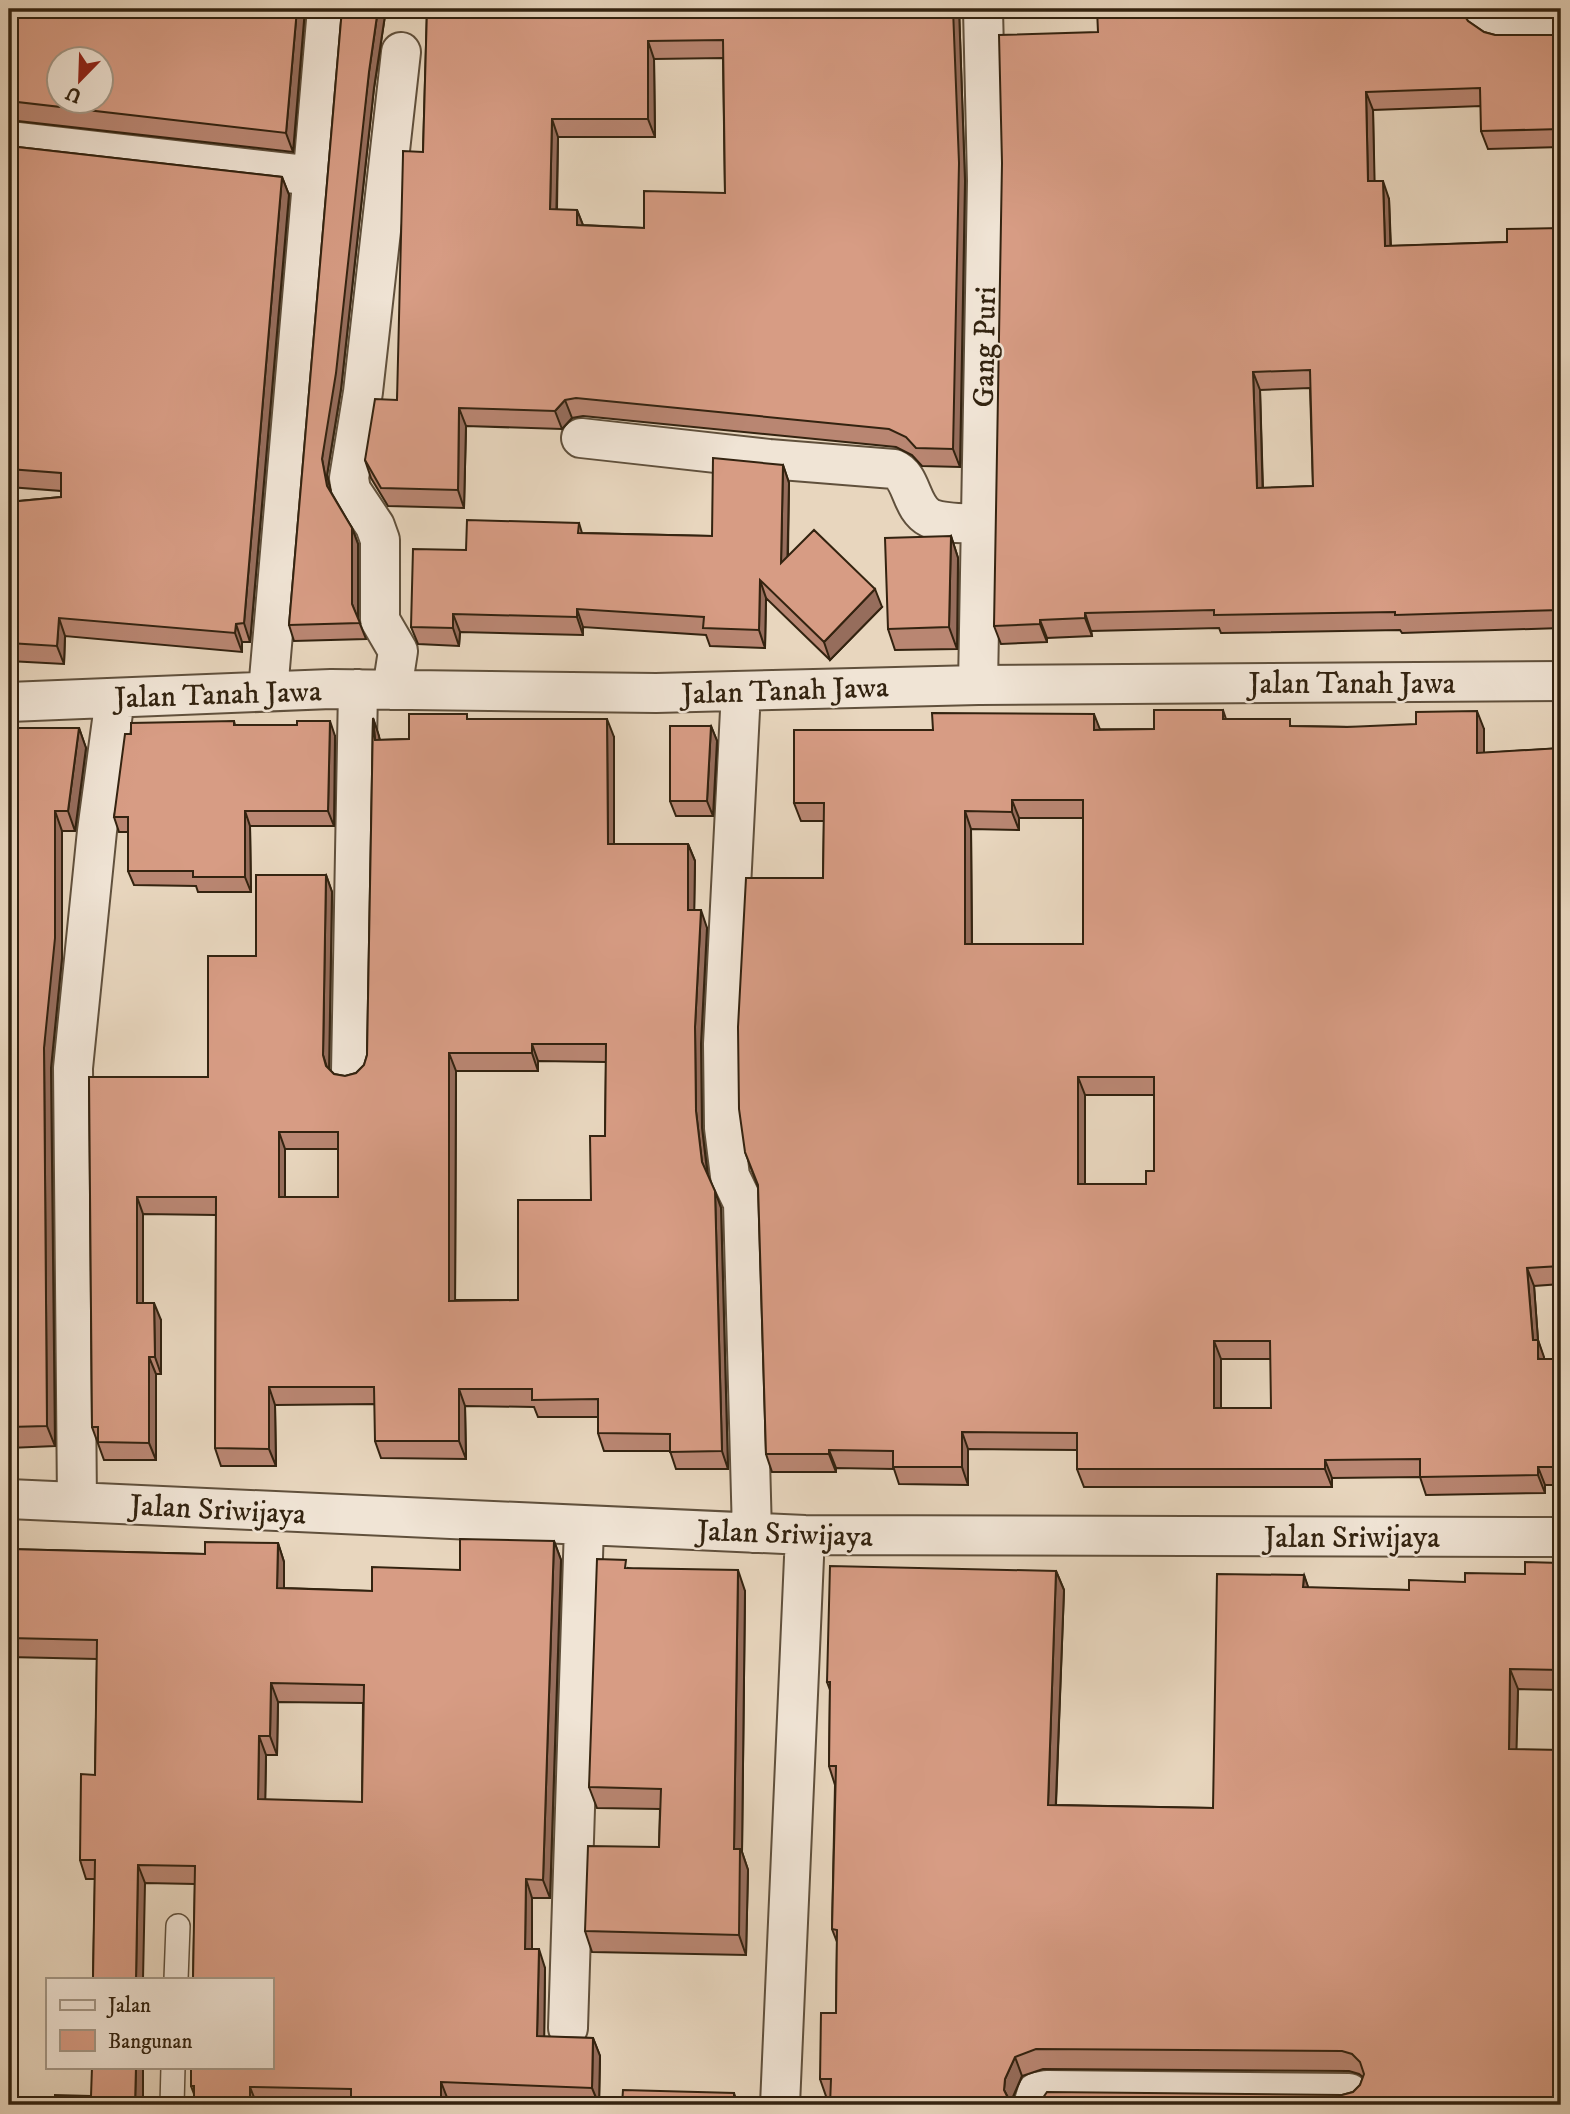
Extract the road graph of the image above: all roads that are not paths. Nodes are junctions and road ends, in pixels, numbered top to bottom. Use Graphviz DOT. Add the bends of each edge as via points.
graph roads {
  1 [pos="327,9"];
  2 [pos="983,9"];
  3 [pos="1484,9"];
  4 [pos="1561,31"];
  5 [pos="401,52"];
  6 [pos="9,141"];
  7 [pos="314,176"];
  8 [pos="581,438"];
  9 [pos="981,524"];
  10 [pos="1561,681"];
  11 [pos="978,685"];
  12 [pos="375,690"];
  13 [pos="268,691"];
  14 [pos="741,691"];
  15 [pos="115,698"];
  16 [pos="9,702"];
  17 [pos="351,1072"];
  18 [pos="9,1499"];
  19 [pos="77,1502"];
  20 [pos="584,1526"];
  21 [pos="752,1533"];
  22 [pos="805,1535"];
  23 [pos="1561,1537"];
  24 [pos="178,1926"];
  25 [pos="176,1978"];
  26 [pos="568,2028"];
  27 [pos="173,2068"];
  28 [pos="1349,2093"];
  29 [pos="172,2105"];
  30 [pos="780,2105"];
  31 [pos="1033,2105"];
  1 -- 7 [label="street"];
  2 -- 9 [label="street, Gang Puri" via="988,181"];
  3 -- 4 [label="street" via="1486,21 1502,31"];
  5 -- 12 [label="street" via="349,478 351,490 380,540 380,620 398,652"];
  6 -- 7 [label="street"];
  7 -- 13 [label="street"];
  8 -- 9 [label="street" via="894,469 903,475 926,515"];
  9 -- 11 [label="street, Gang Puri"];
  10 -- 11 [label="street, Jalan Tanah Jawa"];
  11 -- 14 [label="street, Jalan Tanah Jawa"];
  12 -- 13 [label="street, Jalan Tanah Jawa"];
  12 -- 14 [label="street, Jalan Tanah Jawa"];
  12 -- 17 [label="street"];
  13 -- 15 [label="street, Jalan Tanah Jawa"];
  14 -- 21 [label="street" via="723,1044 724,1128 730,1176 743,1203"];
  15 -- 16 [label="street, Jalan Tanah Jawa"];
  15 -- 19 [label="street" via="73,1068"];
  18 -- 19 [label="street, Jalan Sriwijaya"];
  19 -- 20 [label="street, Jalan Sriwijaya"];
  20 -- 21 [label="street, Jalan Sriwijaya"];
  20 -- 26 [label="street"];
  21 -- 22 [label="street, Jalan Sriwijaya"];
  22 -- 23 [label="street, Jalan Sriwijaya"];
  22 -- 30 [label="street"];
  24 -- 25 [label="lane"];
  27 -- 29 [label="lane"];
  28 -- 31 [label="street" via="1047,2090 1037,2092"];
}
